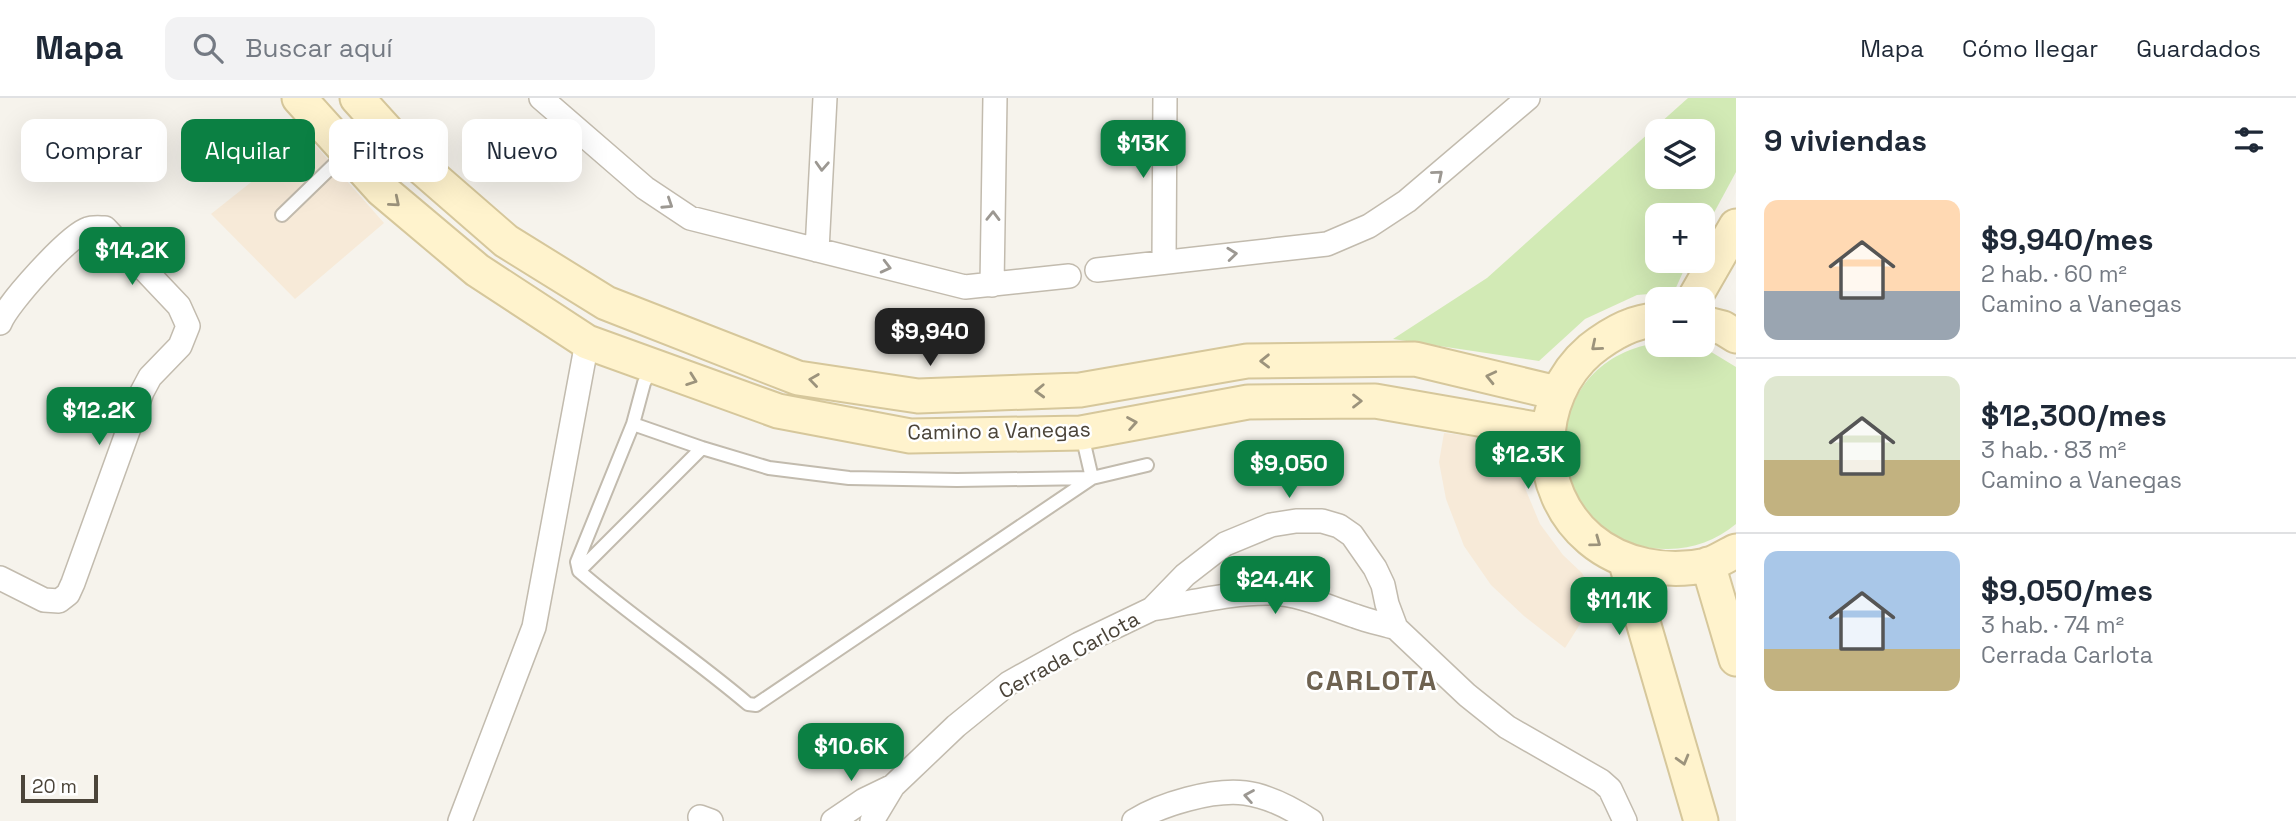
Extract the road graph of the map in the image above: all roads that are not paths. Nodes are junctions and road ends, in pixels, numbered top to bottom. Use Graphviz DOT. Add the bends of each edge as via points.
graph roads {
  1 [pos="299,98"];
  2 [pos="357,98"];
  3 [pos="541,98"];
  4 [pos="825,98"];
  5 [pos="995,98"];
  6 [pos="1165,98"];
  7 [pos="1528,98"];
  8 [pos="329,132"];
  9 [pos="329,169"];
  10 [pos="375,182"];
  11 [pos="282,215"];
  12 [pos="1736,226"];
  13 [pos="817,250"];
  14 [pos="1164,262"];
  15 [pos="1097,271"];
  16 [pos="1069,276"];
  17 [pos="992,285"];
  18 [pos="1702,287"];
  19 [pos="1645,320"];
  20 [pos="0,323"];
  21 [pos="587,342"];
  22 [pos="653,366"];
  23 [pos="1557,393"];
  24 [pos="633,424"];
  25 [pos="1547,431"];
  26 [pos="1081,433"];
  27 [pos="702,448"];
  28 [pos="1147,465"];
  29 [pos="1092,478"];
  30 [pos="1722,557"];
  31 [pos="1625,560"];
  32 [pos="579,571"];
  33 [pos="0,578"];
  34 [pos="1152,609"];
  35 [pos="1396,628"];
  36 [pos="1736,659"];
  37 [pos="893,786"];
  38 [pos="460,821"];
  39 [pos="833,821"];
  40 [pos="873,821"];
  41 [pos="1134,821"];
  42 [pos="1311,821"];
  43 [pos="1625,821"];
  44 [pos="1701,821"];
  1 -- 8 [label="main road, Camino a Vanegas"];
  23 -- 2 [label="main road, Camino a Vanegas, one-way" via="1415,359 1247,361 1080,390 918,396 798,378 606,303 506,241 414,161"];
  3 -- 13 [label="street, one-way" via="645,188 690,218"];
  4 -- 13 [label="street, one-way"];
  17 -- 5 [label="street, one-way"];
  6 -- 14 [label="street"];
  14 -- 7 [label="street, one-way" via="1327,244 1369,226 1407,201"];
  9 -- 11 [label="lane"];
  10 -- 21 [label="main road, Camino a Vanegas, one-way" via="477,270"];
  12 -- 18 [label="main road"];
  13 -- 17 [label="street, one-way" via="965,287"];
  14 -- 15 [label="street"];
  16 -- 17 [label="street"];
  19 -- 23 [label="main road, one-way" via="1609,335 1579,360"];
  20 -- 33 [label="street" via="15,296 60,251 87,229 105,228 179,306 188,326 180,346 142,392 68,594 60,601 44,600"];
  21 -- 22 [label="main road, Camino a Vanegas"];
  21 -- 38 [label="street" via="534,627"];
  22 -- 24 [label="lane"];
  22 -- 26 [label="main road, Camino a Vanegas, one-way" via="778,411 910,436"];
  23 -- 25 [label="main road"];
  24 -- 27 [label="lane"];
  24 -- 32 [label="lane" via="578,562"];
  26 -- 25 [label="main road, Camino a Vanegas, one-way" via="1248,402 1375,401"];
  25 -- 31 [label="main road, one-way" via="1549,471 1564,509 1590,539"];
  26 -- 29 [label="lane"];
  27 -- 29 [label="lane" via="769,468 849,478"];
  27 -- 32 [label="lane"];
  28 -- 29 [label="lane"];
  29 -- 32 [label="lane" via="756,705 748,704 622,609"];
  30 -- 31 [label="main road" via="1666,569"];
  30 -- 36 [label="main road"];
  31 -- 44 [label="main road, one-way"];
  34 -- 35 [label="street, Cerrada Carlota" via="1270,593"];
  34 -- 35 [label="street, Cerrada Carlota" via="1225,544 1271,525 1322,521 1346,530 1358,542 1383,586"];
  34 -- 37 [label="street, Cerrada Carlota" via="1009,683"];
  35 -- 43 [label="street, Cerrada Carlota" via="1507,727 1601,781 1610,789"];
  37 -- 39 [label="street, Cerrada Carlota"];
  37 -- 40 [label="street, Cerrada Carlota"];
  42 -- 41 [label="street, one-way" via="1279,803 1244,793 1208,795"];
}
